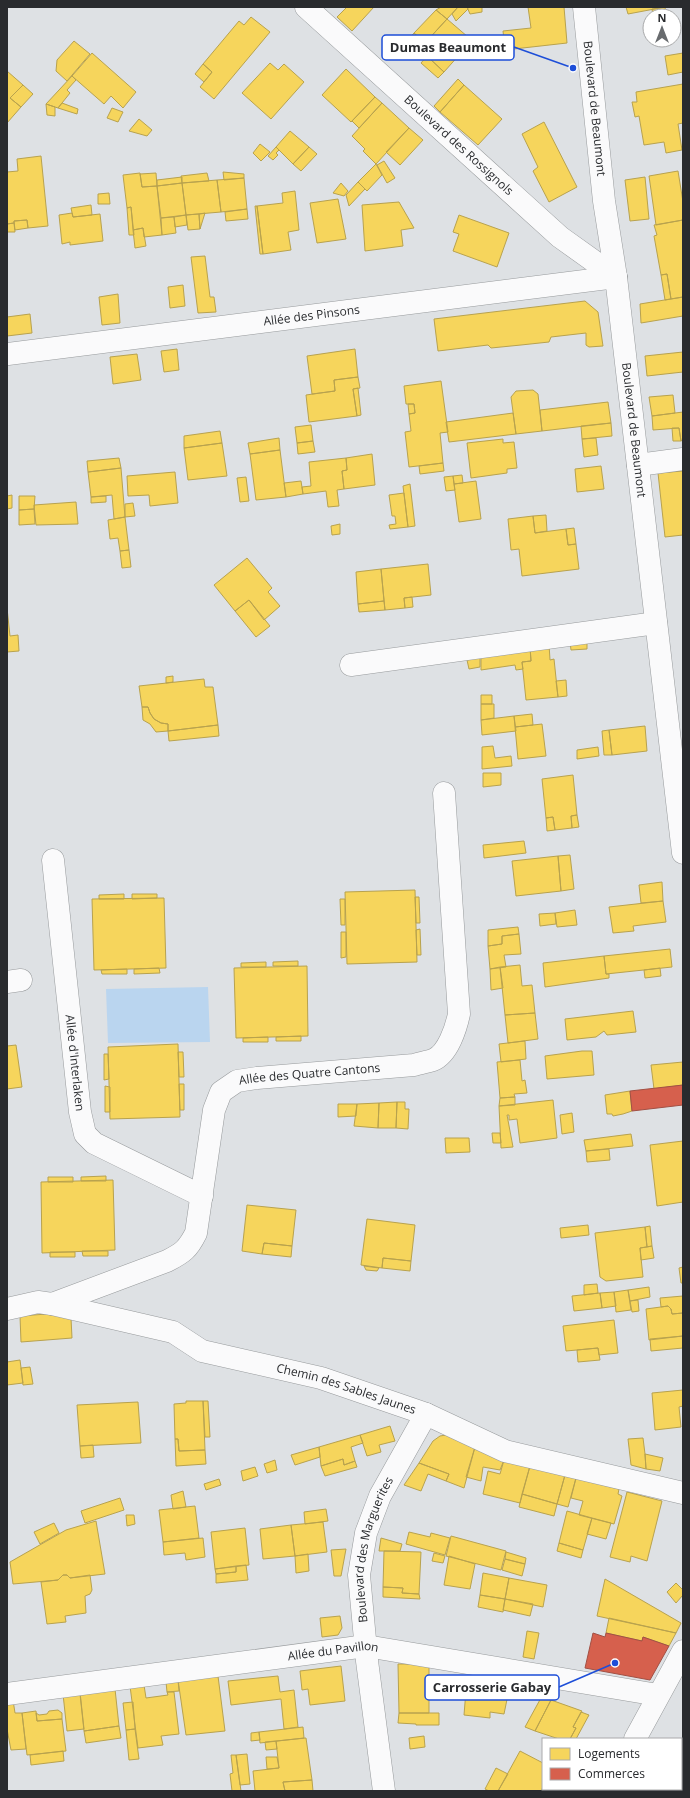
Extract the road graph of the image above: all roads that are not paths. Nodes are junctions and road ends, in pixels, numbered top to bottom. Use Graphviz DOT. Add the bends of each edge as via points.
graph roads {
  1 [pos="306,7"];
  2 [pos="584,7"];
  3 [pos="616,277"];
  4 [pos="8,354"];
  5 [pos="683,458"];
  6 [pos="638,465"];
  7 [pos="656,623"];
  8 [pos="351,665"];
  9 [pos="444,794"];
  10 [pos="683,853"];
  11 [pos="53,860"];
  12 [pos="202,1196"];
  13 [pos="52,1304"];
  14 [pos="7,1309"];
  15 [pos="426,1414"];
  16 [pos="683,1493"];
  17 [pos="366,1646"];
  18 [pos="683,1651"];
  19 [pos="7,1694"];
  20 [pos="658,1695"];
  21 [pos="636,1738"];
  22 [pos="384,1791"];
  1 -- 3 [label="street, Boulevard des Rossignols" via="560,237"];
  2 -- 3 [label="street, Boulevard de Beaumont" via="604,201"];
  3 -- 4 [label="street, Allée des Pinsons"];
  3 -- 6 [label="street, Boulevard de Beaumont"];
  5 -- 6 [label="street"];
  6 -- 7 [label="street, Boulevard de Beaumont"];
  7 -- 8 [label="street"];
  7 -- 10 [label="street, Boulevard de Beaumont"];
  9 -- 12 [label="street, Allée des Quatre Cantons" via="459,1014 454,1035 434,1060 414,1065 237,1081 221,1092 214,1110"];
  11 -- 12 [label="street, Allée d'Interlaken" via="80,1112 85,1134 94,1143"];
  12 -- 13 [label="street, Allée des Quatre Cantons" via="196,1233 182,1253 122,1279"];
  13 -- 14 [label="street, Chemin des Sables Jaunes" via="38,1302"];
  13 -- 15 [label="street, Chemin des Sables Jaunes" via="173,1332 202,1351 321,1378"];
  15 -- 16 [label="street, Chemin des Sables Jaunes" via="505,1451"];
  15 -- 17 [label="street, Boulevard des Marguerites" via="380,1496 366,1533 360,1575"];
  17 -- 19 [label="street, Allée du Pavillon"];
  17 -- 20 [label="street, Allée du Pavillon"];
  17 -- 22 [label="street, Boulevard des Marguerites"];
  18 -- 20 [label="street"];
  20 -- 21 [label="street"];
}
